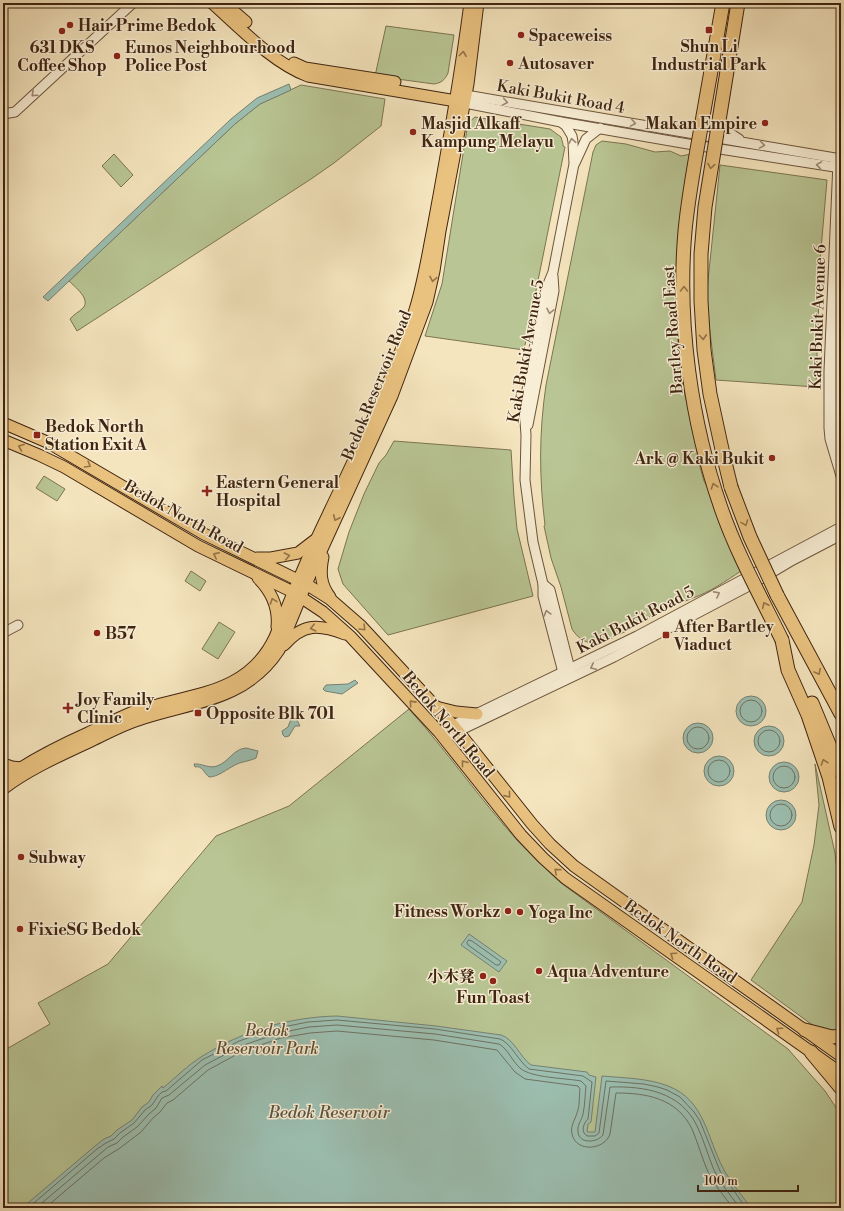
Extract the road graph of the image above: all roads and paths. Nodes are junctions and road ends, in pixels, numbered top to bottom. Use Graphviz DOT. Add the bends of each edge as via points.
graph roads {
  1 [pos="133,3"];
  2 [pos="212,3"];
  3 [pos="224,3"];
  4 [pos="470,3"];
  5 [pos="478,3"];
  6 [pos="722,3"];
  7 [pos="738,3"];
  8 [pos="431,96"];
  9 [pos="461,98"];
  10 [pos="3,114"];
  11 [pos="720,115"];
  12 [pos="561,122"];
  13 [pos="600,128"];
  14 [pos="450,134"];
  15 [pos="699,134"];
  16 [pos="717,137"];
  17 [pos="744,142"];
  18 [pos="697,146"];
  19 [pos="715,148"];
  20 [pos="839,163"];
  21 [pos="574,164"];
  22 [pos="841,280"];
  23 [pos="3,423"];
  24 [pos="3,440"];
  25 [pos="841,452"];
  26 [pos="841,476"];
  27 [pos="841,527"];
  28 [pos="328,536"];
  29 [pos="841,536"];
  30 [pos="317,538"];
  31 [pos="252,557"];
  32 [pos="252,572"];
  33 [pos="302,582"];
  34 [pos="297,594"];
  35 [pos="334,602"];
  36 [pos="3,627"];
  37 [pos="3,633"];
  38 [pos="350,636"];
  39 [pos="275,637"];
  40 [pos="782,640"];
  41 [pos="273,658"];
  42 [pos="568,674"];
  43 [pos="436,707"];
  44 [pos="477,714"];
  45 [pos="841,714"];
  46 [pos="455,728"];
  47 [pos="441,735"];
  48 [pos="3,764"];
  49 [pos="21,768"];
  50 [pos="841,773"];
  51 [pos="5,782"];
  52 [pos="841,827"];
  53 [pos="584,874"];
  54 [pos="588,894"];
  55 [pos="805,1030"];
  56 [pos="841,1036"];
  57 [pos="811,1052"];
  58 [pos="841,1056"];
  59 [pos="841,1073"];
  60 [pos="841,1088"];
  1 -- 10 [label="street, one-way" via="15,112"];
  2 -- 8 [label="main road" via="279,61 297,72 317,78"];
  3 -- 9 [label="main road" via="278,51 305,68"];
  9 -- 4 [label="main road, one-way"];
  5 -- 9 [label="main road"];
  6 -- 15 [label="street"];
  40 -- 6 [label="highway, Bartley Road East, one-way, bridge" via="730,532 718,501 701,440 687,350 684,304 685,231"];
  7 -- 11 [label="street"];
  7 -- 45 [label="highway, Bartley Road East, one-way, bridge" via="704,207 700,254 700,301 710,394 731,487 750,537 777,595"];
  8 -- 9 [label="main road"];
  8 -- 14 [label="main road" via="446,109"];
  9 -- 12 [label="street, Kaki Bukit Road 4"];
  9 -- 14 [label="main road, Bedok Reservoir Road"];
  9 -- 15 [label="street, Kaki Bukit Road 4, one-way"];
  9 -- 28 [label="main road, Bedok Reservoir Road, one-way" via="427,302 391,398"];
  11 -- 16 [label="street"];
  11 -- 17 [label="street" via="728,132"];
  12 -- 13 [label="street, Kaki Bukit Road 4"];
  21 -- 12 [label="street, one-way" via="574,142"];
  13 -- 18 [label="street, Kaki Bukit Road 4"];
  13 -- 21 [label="street" via="586,140"];
  14 -- 30 [label="main road, Bedok Reservoir Road" via="425,273 413,318 382,396"];
  15 -- 16 [label="street, Kaki Bukit Road 4"];
  15 -- 18 [label="street"];
  16 -- 17 [label="street, Kaki Bukit Road 4"];
  16 -- 19 [label="street"];
  17 -- 20 [label="street, Kaki Bukit Road 4, one-way"];
  18 -- 19 [label="street, Kaki Bukit Road 4"];
  20 -- 19 [label="street, Kaki Bukit Road 4, one-way"];
  20 -- 26 [label="street, Kaki Bukit Avenue 6" via="829,428"];
  21 -- 42 [label="street, Kaki Bukit Avenue 5" via="553,272 554,291 526,435 529,514 543,584 543,596"];
  22 -- 25 [label="street, Kaki Bukit Avenue 6" via="835,422"];
  23 -- 31 [label="main road, Bedok North Road, one-way" via="47,442 204,534"];
  32 -- 24 [label="main road, Bedok North Road, one-way" via="198,546 64,467"];
  42 -- 27 [label="street, Kaki Bukit Road 5, one-way"];
  28 -- 33 [label="main road, Bedok Reservoir Road"];
  28 -- 35 [label="main road" via="321,578 325,591"];
  29 -- 42 [label="street, Kaki Bukit Road 5, one-way" via="614,657"];
  31 -- 30 [label="main road, one-way" via="271,558 298,553"];
  30 -- 33 [label="main road, Bedok Reservoir Road"];
  31 -- 33 [label="main road, Bedok North Road"];
  32 -- 34 [label="main road, Bedok North Road"];
  39 -- 32 [label="main road, one-way" via="277,623 274,601 266,586"];
  33 -- 34 [label="main road, Bedok Reservoir Road"];
  33 -- 35 [label="main road, Bedok North Road"];
  34 -- 38 [label="main road, Bedok North Road" via="323,612"];
  34 -- 39 [label="main road, Bedok Reservoir Road"];
  34 -- 41 [label="main road, Bedok Reservoir Road" via="283,642"];
  35 -- 43 [label="main road, Bedok North Road, one-way" via="361,626"];
  36 -- 37 [label="street" via="16,623"];
  38 -- 41 [label="main road, one-way" via="319,626 308,629 290,638"];
  47 -- 38 [label="main road, Bedok North Road, one-way"];
  39 -- 49 [label="main road, Bedok Reservoir Road" via="256,665 226,684 203,694 132,713 63,744"];
  40 -- 50 [label="highway, Bartley Road East"];
  52 -- 40 [label="highway, one-way" via="829,777 808,715 788,670"];
  41 -- 51 [label="main road, Bedok Reservoir Road" via="257,675 230,691 206,701 121,726"];
  42 -- 44 [label="street, Kaki Bukit Road 5"];
  42 -- 46 [label="street, Kaki Bukit Road 5"];
  43 -- 44 [label="main road"];
  43 -- 46 [label="main road, Bedok North Road"];
  44 -- 46 [label="street, Kaki Bukit Road 5"];
  46 -- 47 [label="street, Kaki Bukit Road 5"];
  46 -- 53 [label="main road, Bedok North Road, one-way" via="532,824 554,848"];
  54 -- 47 [label="main road, Bedok North Road, one-way" via="565,878 521,835"];
  48 -- 49 [label="main road"];
  49 -- 51 [label="main road, Bedok Reservoir Road"];
  53 -- 54 [label="main road" via="589,888"];
  53 -- 55 [label="main road, Bedok North Road"];
  57 -- 54 [label="main road, Bedok North Road, one-way"];
  55 -- 56 [label="highway" via="832,1037"];
  55 -- 58 [label="main road, Bedok North Road"];
  57 -- 59 [label="main road, Bedok North Road"];
  57 -- 60 [label="highway"];
}
